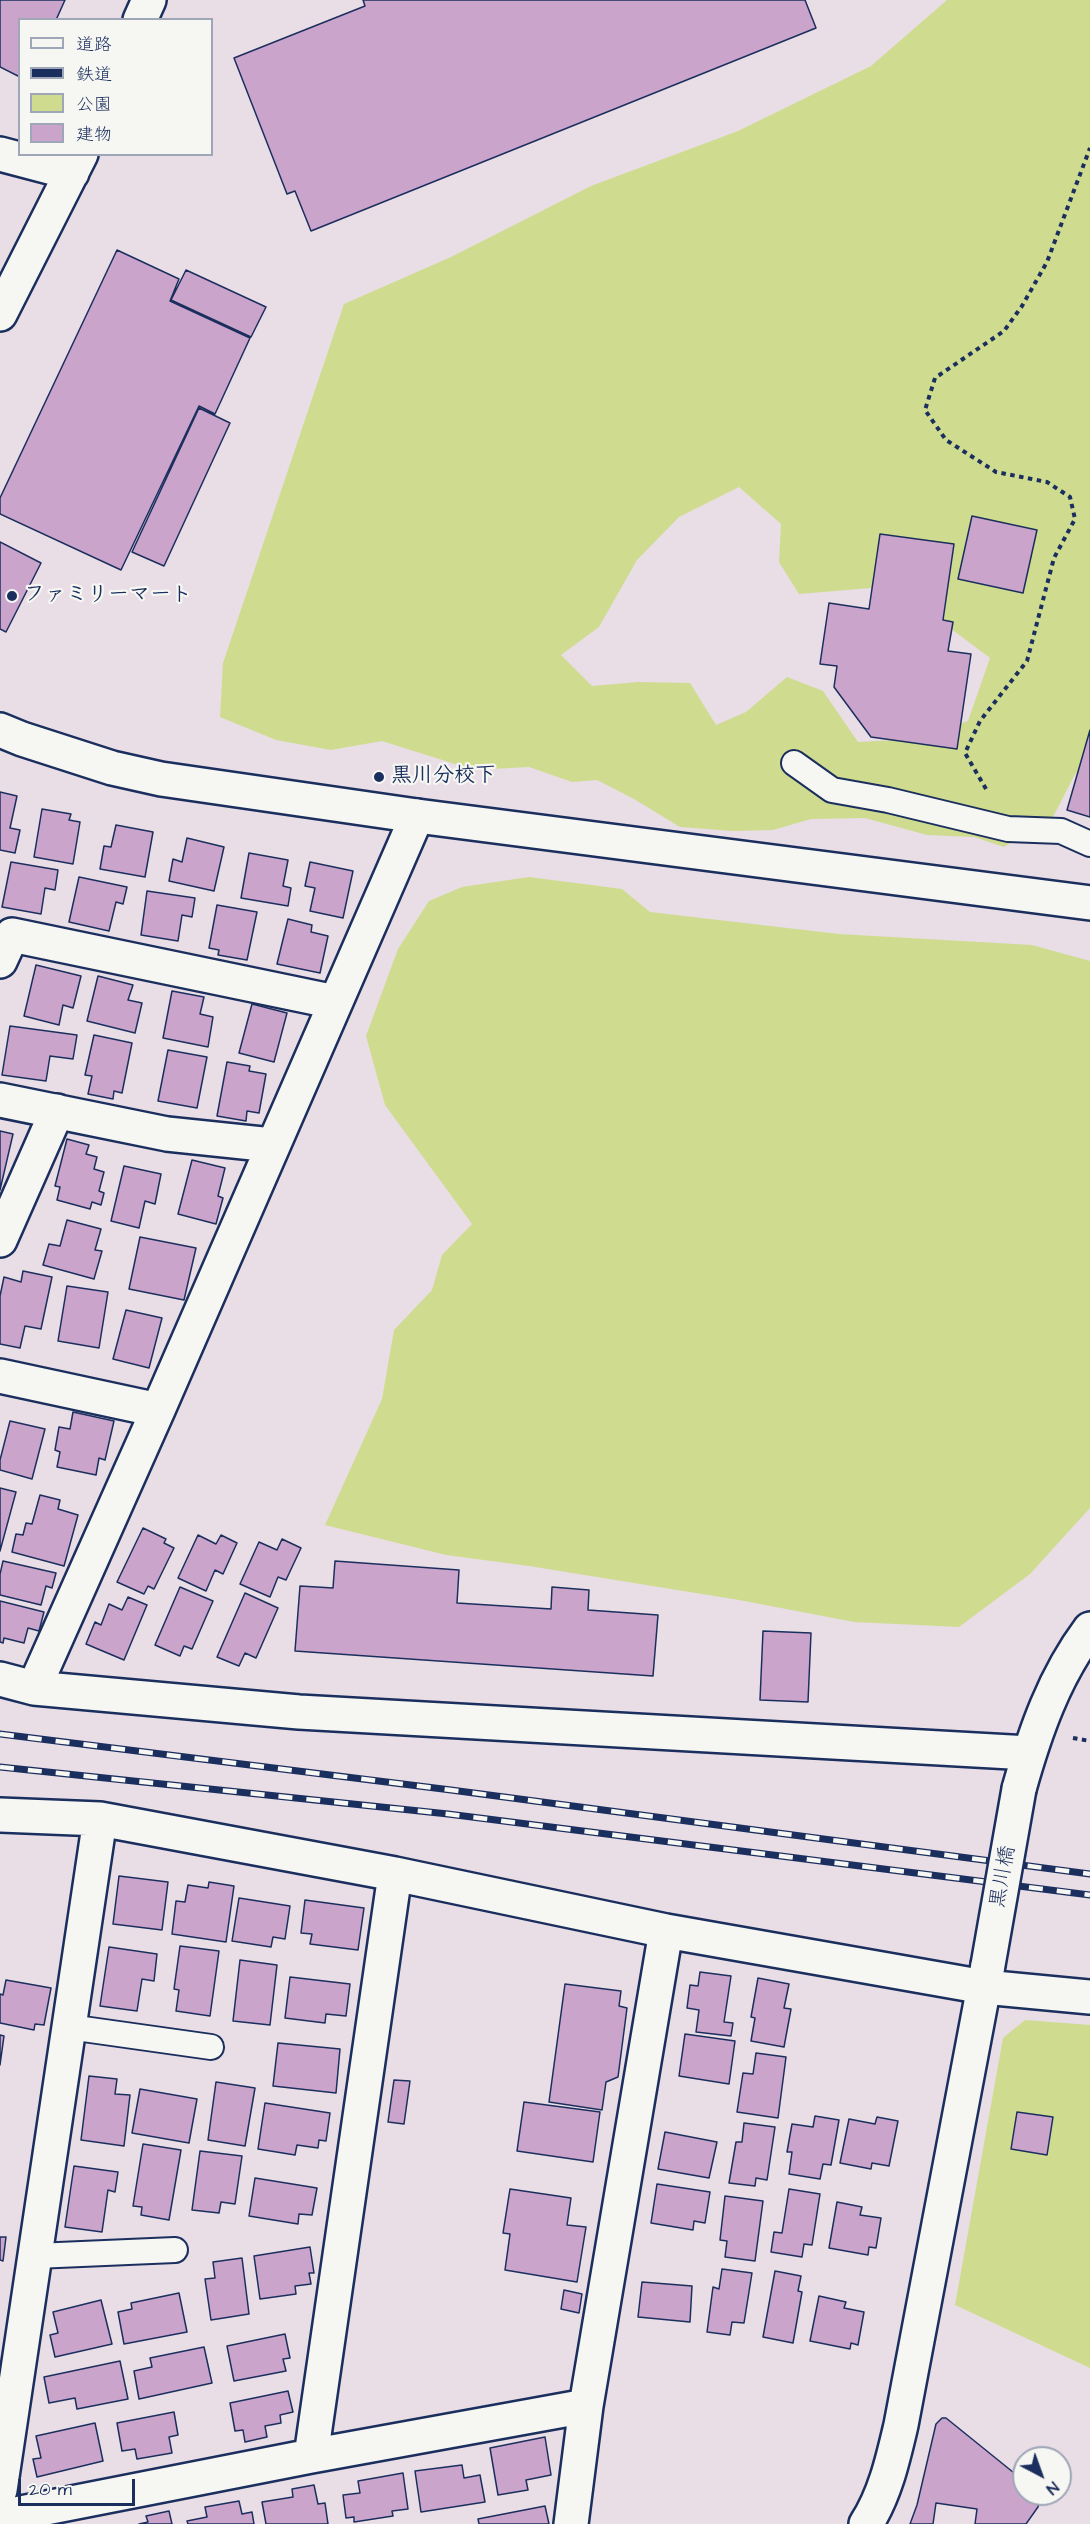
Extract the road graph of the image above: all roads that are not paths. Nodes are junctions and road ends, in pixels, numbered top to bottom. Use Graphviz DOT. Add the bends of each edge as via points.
graph roads {
  1 [pos="149,0"];
  2 [pos="141,18"];
  3 [pos="0,154"];
  4 [pos="77,164"];
  5 [pos="0,314"];
  6 [pos="0,730"];
  7 [pos="794,763"];
  8 [pos="417,816"];
  9 [pos="1090,844"];
  10 [pos="1090,903"];
  11 [pos="0,961"];
  12 [pos="335,1002"];
  13 [pos="0,1100"];
  14 [pos="57,1111"];
  15 [pos="272,1144"];
  16 [pos="0,1239"];
  17 [pos="0,1376"];
  18 [pos="158,1410"];
  19 [pos="1090,1629"];
  20 [pos="0,1679"];
  21 [pos="33,1688"];
  22 [pos="1029,1753"];
  23 [pos="0,1815"];
  24 [pos="100,1819"];
  25 [pos="395,1874"];
  26 [pos="666,1931"];
  27 [pos="986,1976"];
  28 [pos="1090,1997"];
  29 [pos="69,2027"];
  30 [pos="211,2047"];
  31 [pos="175,2250"];
  32 [pos="34,2256"];
  33 [pos="586,2406"];
  34 [pos="311,2456"];
  35 [pos="0,2490"];
  36 [pos="0,2517"];
  37 [pos="572,2524"];
  38 [pos="866,2524"];
  1 -- 2 [label="street"];
  3 -- 4 [label="street"];
  4 -- 5 [label="street"];
  6 -- 8 [label="street" via="112,768 161,779"];
  7 -- 9 [label="lane" via="832,790 1008,829 1061,831"];
  8 -- 10 [label="street"];
  8 -- 12 [label="street"];
  11 -- 12 [label="street" via="12,935"];
  12 -- 15 [label="street"];
  13 -- 14 [label="street"];
  14 -- 15 [label="street" via="167,1134"];
  14 -- 16 [label="street"];
  15 -- 18 [label="street"];
  17 -- 18 [label="street"];
  18 -- 21 [label="street"];
  19 -- 22 [label="street, 黒川橋" via="1067,1662"];
  20 -- 21 [label="street"];
  21 -- 22 [label="street" via="299,1712"];
  22 -- 27 [label="street, 黒川橋, bridge"];
  23 -- 24 [label="street"];
  24 -- 25 [label="street"];
  24 -- 29 [label="street"];
  25 -- 26 [label="street"];
  25 -- 34 [label="street"];
  26 -- 27 [label="street"];
  26 -- 33 [label="street"];
  27 -- 28 [label="street"];
  27 -- 38 [label="street, 黒川橋" via="901,2425 891,2469"];
  29 -- 30 [label="lane"];
  29 -- 32 [label="street"];
  31 -- 32 [label="lane"];
  32 -- 35 [label="street"];
  33 -- 34 [label="street"];
  33 -- 37 [label="street"];
  34 -- 36 [label="street"];
}
